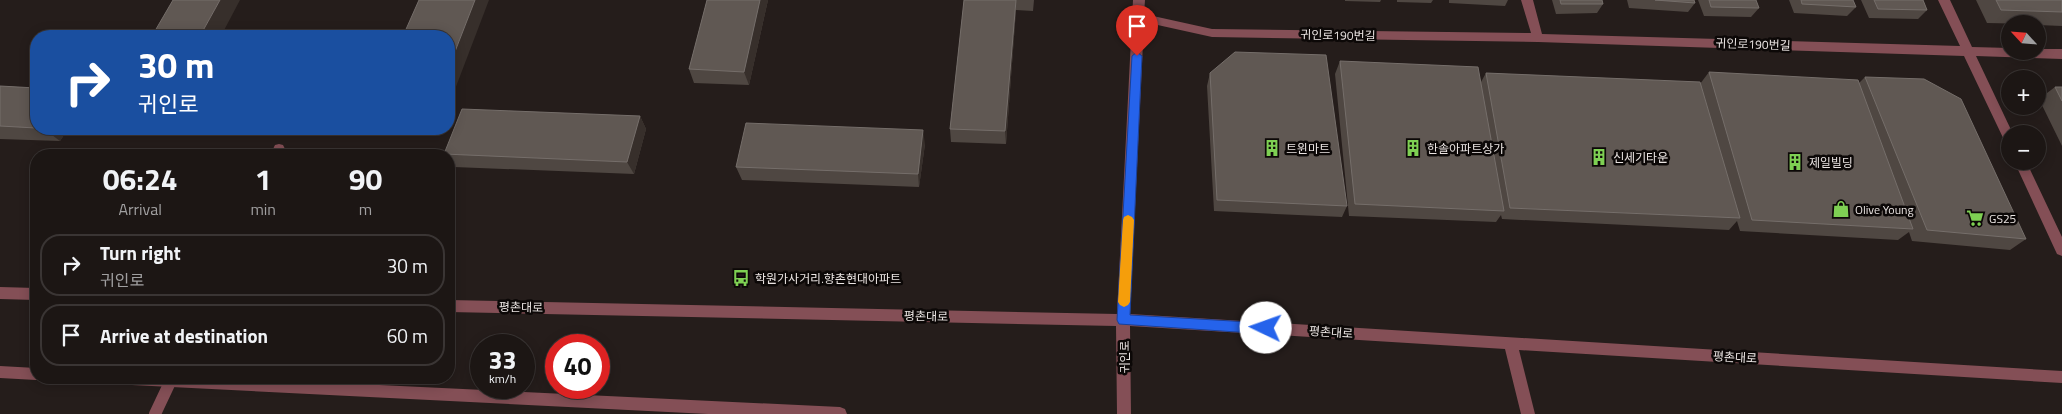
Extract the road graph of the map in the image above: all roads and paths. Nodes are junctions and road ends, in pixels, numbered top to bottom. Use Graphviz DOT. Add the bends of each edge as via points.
graph roads {
  1 [pos="1139,0"];
  2 [pos="1527,0"];
  3 [pos="1944,0"];
  4 [pos="1139,17"];
  5 [pos="1538,38"];
  6 [pos="1968,51"];
  7 [pos="2062,54"];
  8 [pos="2003,125"];
  9 [pos="2024,170"];
  10 [pos="2062,250"];
  11 [pos="0,292"];
  12 [pos="30,294"];
  13 [pos="455,306"];
  14 [pos="1123,320"];
  15 [pos="1510,343"];
  16 [pos="0,372"];
  17 [pos="30,374"];
  18 [pos="2062,377"];
  19 [pos="169,384"];
  20 [pos="233,384"];
  21 [pos="155,414"];
  22 [pos="840,414"];
  23 [pos="1124,414"];
  24 [pos="1528,414"];
  1 -- 4 [label="street, 귀인로"];
  2 -- 5 [label="street"];
  3 -- 6 [label="street"];
  4 -- 5 [label="street, 귀인로190번길" via="1212,33"];
  4 -- 14 [label="street, 귀인로"];
  5 -- 6 [label="street, 귀인로190번길"];
  6 -- 7 [label="street, 귀인로190번길"];
  6 -- 8 [label="street"];
  9 -- 10 [label="street"];
  11 -- 12 [label="street"];
  13 -- 14 [label="street, 평촌대로"];
  14 -- 15 [label="street, 평촌대로"];
  14 -- 23 [label="street, 귀인로"];
  15 -- 18 [label="street, 평촌대로"];
  15 -- 24 [label="street"];
  16 -- 17 [label="street"];
  19 -- 21 [label="street, bridge"];
  20 -- 22 [label="street"];
}
